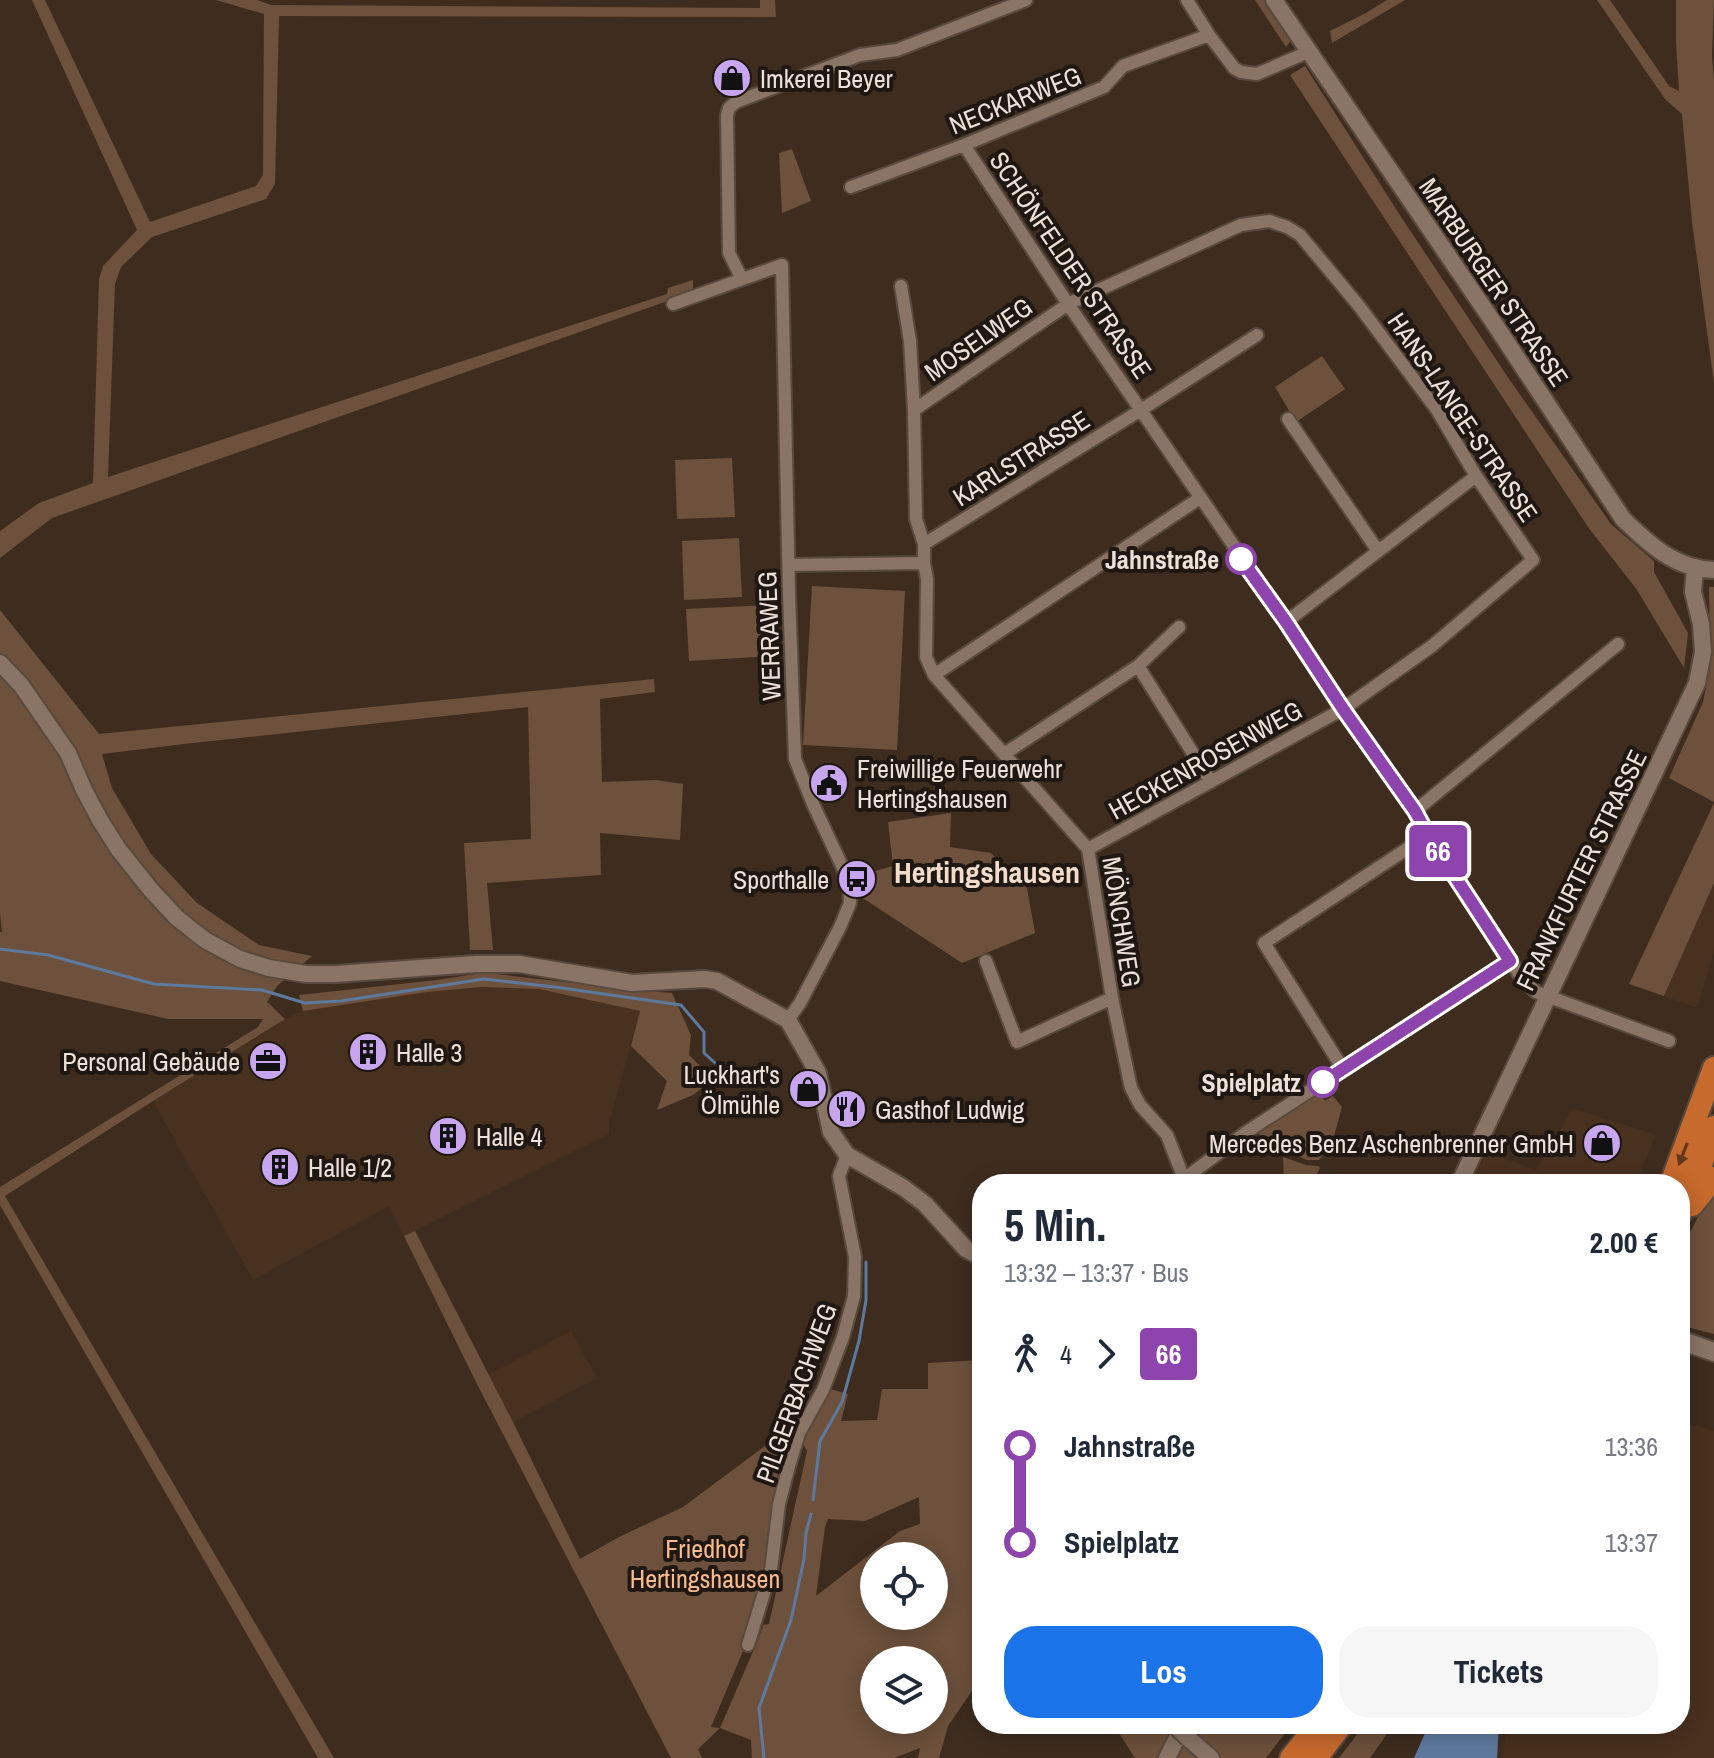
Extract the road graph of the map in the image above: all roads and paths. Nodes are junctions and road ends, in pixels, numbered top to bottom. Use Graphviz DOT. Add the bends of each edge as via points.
graph roads {
  1 [pos="1026,0"];
  2 [pos="1187,0"];
  3 [pos="1274,0"];
  4 [pos="1209,35"];
  5 [pos="1308,52"];
  6 [pos="964,145"];
  7 [pos="851,187"];
  8 [pos="742,279"];
  9 [pos="901,286"];
  10 [pos="673,304"];
  11 [pos="1068,304"];
  12 [pos="1257,335"];
  13 [pos="914,410"];
  14 [pos="1141,410"];
  15 [pos="1288,419"];
  16 [pos="1476,476"];
  17 [pos="1200,498"];
  18 [pos="924,544"];
  19 [pos="1378,551"];
  20 [pos="924,563"];
  21 [pos="789,565"];
  22 [pos="1695,567"];
  23 [pos="1714,570"];
  24 [pos="1286,622"];
  25 [pos="1179,627"];
  26 [pos="1618,644"];
  27 [pos="0,663"];
  28 [pos="1138,666"];
  29 [pos="934,675"];
  30 [pos="1343,709"];
  31 [pos="1004,754"];
  32 [pos="1211,782"];
  33 [pos="1415,811"];
  34 [pos="1428,835"];
  35 [pos="1088,849"];
  36 [pos="986,961"];
  37 [pos="1510,961"];
  38 [pos="1547,997"];
  39 [pos="1112,998"];
  40 [pos="788,1020"];
  41 [pos="1669,1041"];
  42 [pos="1714,1068"];
  43 [pos="1343,1069"];
  44 [pos="1714,1127"];
  45 [pos="847,1155"];
  46 [pos="1179,1174"];
  47 [pos="1190,1174"];
  48 [pos="1464,1174"];
  49 [pos="1675,1174"];
  50 [pos="1714,1178"];
  51 [pos="1690,1191"];
  52 [pos="1690,1208"];
  53 [pos="972,1252"];
  54 [pos="1690,1344"];
  55 [pos="1714,1352"];
  56 [pos="748,1645"];
  57 [pos="1177,1734"];
  58 [pos="1186,1734"];
  59 [pos="1310,1734"];
  60 [pos="1334,1734"];
  61 [pos="1167,1758"];
  62 [pos="1211,1758"];
  63 [pos="1291,1758"];
  64 [pos="1316,1758"];
  1 -- 8 [label="street" via="897,50 860,55 729,108 729,253"];
  2 -- 4 [label="street"];
  3 -- 5 [label="street, MARBURGER STRASSE"];
  4 -- 5 [label="street" via="1241,72 1257,74"];
  4 -- 6 [label="street, NECKARWEG" via="1123,66 1104,87"];
  5 -- 22 [label="street, MARBURGER STRASSE" via="1623,519 1661,553"];
  6 -- 7 [label="street, NECKARWEG"];
  6 -- 11 [label="street, SCHÖNFELDER STRASSE"];
  8 -- 10 [label="street, WERRAWEG"];
  8 -- 21 [label="street, WERRAWEG" via="782,265"];
  9 -- 13 [label="street"];
  11 -- 13 [label="street, MOSELWEG"];
  11 -- 14 [label="street, SCHÖNFELDER STRASSE"];
  11 -- 16 [label="street, HANS-LANGE-STRASSE" via="1241,225 1269,221 1287,227 1300,235 1359,306 1437,410"];
  12 -- 14 [label="street, SCHÖNFELDER STRASSE"];
  13 -- 18 [label="street" via="916,519"];
  14 -- 17 [label="street, SCHÖNFELDER STRASSE"];
  14 -- 18 [label="street, KARLSTRASSE"];
  15 -- 19 [label="street"];
  16 -- 19 [label="street"];
  16 -- 30 [label="street, HANS-LANGE-STRASSE" via="1533,560 1432,646"];
  17 -- 24 [label="street, SCHÖNFELDER STRASSE"];
  17 -- 29 [label="street"];
  18 -- 20 [label="street"];
  19 -- 24 [label="street"];
  20 -- 21 [label="street"];
  20 -- 29 [label="street" via="926,657"];
  21 -- 40 [label="street, WERRAWEG" via="795,759 849,881 850,903"];
  22 -- 23 [label="street, MARBURGER STRASSE"];
  22 -- 38 [label="street, FRANKFURTER STRASSE" via="1693,592 1703,652 1697,683"];
  24 -- 30 [label="street, SCHÖNFELDER STRASSE"];
  25 -- 28 [label="street"];
  26 -- 33 [label="street"];
  27 -- 40 [label="street" via="68,753 119,850 151,890 205,940 240,959 306,974 519,964 632,983 705,979"];
  28 -- 31 [label="street"];
  28 -- 32 [label="street"];
  29 -- 31 [label="street, MÖNCHWEG"];
  30 -- 32 [label="street, HECKENROSENWEG"];
  30 -- 33 [label="street, SCHÖNFELDER STRASSE"];
  31 -- 35 [label="street, MÖNCHWEG"];
  32 -- 35 [label="street, HECKENROSENWEG"];
  33 -- 34 [label="street, SCHÖNFELDER STRASSE"];
  34 -- 37 [label="street, SCHÖNFELDER STRASSE"];
  34 -- 43 [label="street" via="1264,943"];
  35 -- 39 [label="street, MÖNCHWEG"];
  36 -- 39 [label="street" via="1017,1042"];
  37 -- 38 [label="street, SCHÖNFELDER STRASSE" via="1536,992"];
  37 -- 43 [label="street"];
  38 -- 41 [label="street"];
  38 -- 48 [label="street, FRANKFURTER STRASSE"];
  39 -- 46 [label="street, MÖNCHWEG" via="1131,1088 1167,1135"];
  40 -- 45 [label="street" via="818,1073 831,1132"];
  42 -- 49 [label="highway, one-way"];
  43 -- 47 [label="street"];
  44 -- 51 [label="highway"];
  45 -- 53 [label="street" via="925,1204"];
  45 -- 56 [label="street, PILGERBACHWEG" via="839,1176 855,1257 854,1296 823,1390 799,1433 779,1504 771,1570"];
  50 -- 52 [label="highway"];
  54 -- 55 [label="main road"];
  57 -- 61 [label="street"];
  58 -- 62 [label="street"];
  59 -- 63 [label="highway"];
  60 -- 64 [label="highway"];
}
